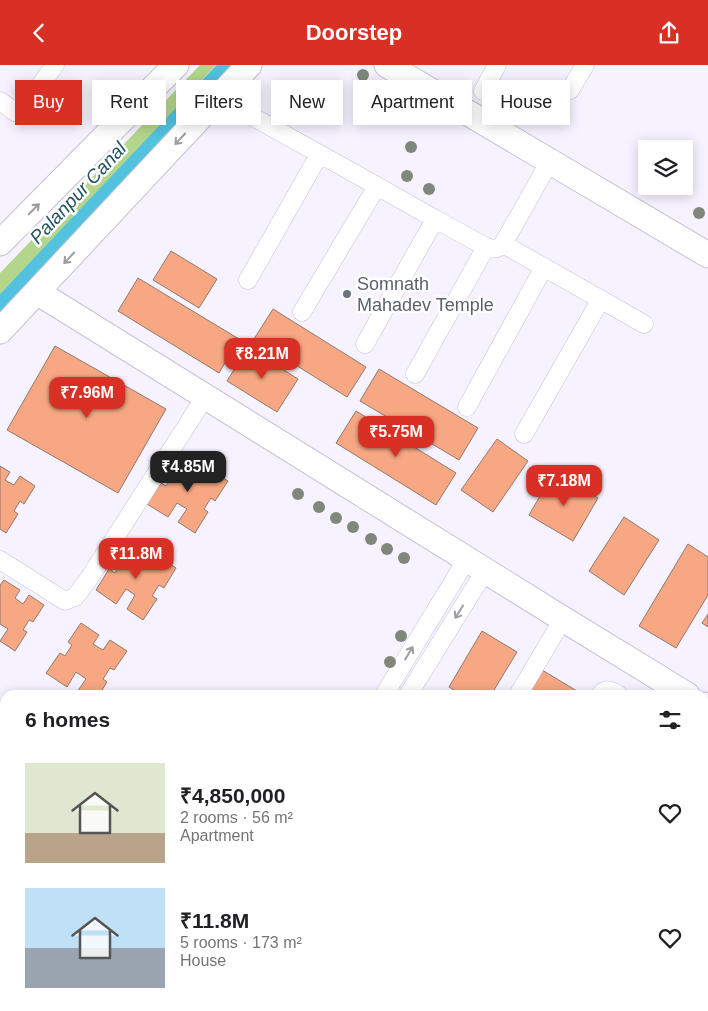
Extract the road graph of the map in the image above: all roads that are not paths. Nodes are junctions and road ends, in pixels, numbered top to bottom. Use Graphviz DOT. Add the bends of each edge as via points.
graph roads {
  1 [pos="55,65"];
  2 [pos="176,65"];
  3 [pos="249,65"];
  4 [pos="497,65"];
  5 [pos="585,65"];
  6 [pos="400,68"];
  7 [pos="235,80"];
  8 [pos="489,80"];
  9 [pos="570,90"];
  10 [pos="0,101"];
  11 [pos="261,122"];
  12 [pos="194,125"];
  13 [pos="319,155"];
  14 [pos="550,161"];
  15 [pos="376,186"];
  16 [pos="434,219"];
  17 [pos="0,243"];
  18 [pos="494,246"];
  19 [pos="708,255"];
  20 [pos="544,267"];
  21 [pos="248,280"];
  22 [pos="37,292"];
  23 [pos="601,299"];
  24 [pos="302,312"];
  25 [pos="644,324"];
  26 [pos="0,331"];
  27 [pos="365,344"];
  28 [pos="415,374"];
  29 [pos="206,397"];
  30 [pos="467,407"];
  31 [pos="524,434"];
  32 [pos="0,560"];
  33 [pos="476,565"];
  34 [pos="563,619"];
  35 [pos="388,690"];
  36 [pos="411,690"];
  37 [pos="521,690"];
  38 [pos="679,690"];
  1 -- 10 [label="street" via="20,111 15,112"];
  17 -- 2 [label="street, one-way"];
  3 -- 7 [label="street"];
  4 -- 8 [label="street"];
  5 -- 9 [label="street"];
  6 -- 14 [label="street"];
  11 -- 13 [label="street"];
  12 -- 22 [label="street, one-way"];
  13 -- 15 [label="street"];
  13 -- 21 [label="street"];
  14 -- 18 [label="street"];
  14 -- 19 [label="street"];
  15 -- 16 [label="street"];
  15 -- 24 [label="street"];
  16 -- 18 [label="street"];
  16 -- 27 [label="street"];
  18 -- 20 [label="street"];
  18 -- 28 [label="street"];
  20 -- 23 [label="street"];
  20 -- 30 [label="street"];
  22 -- 26 [label="street"];
  22 -- 29 [label="street"];
  23 -- 25 [label="street"];
  23 -- 31 [label="street"];
  29 -- 32 [label="street" via="75,597 65,601"];
  29 -- 33 [label="street"];
  33 -- 34 [label="street"];
  35 -- 33 [label="street, one-way"];
  33 -- 36 [label="street, one-way"];
  34 -- 37 [label="street"];
  34 -- 38 [label="street"];
}
